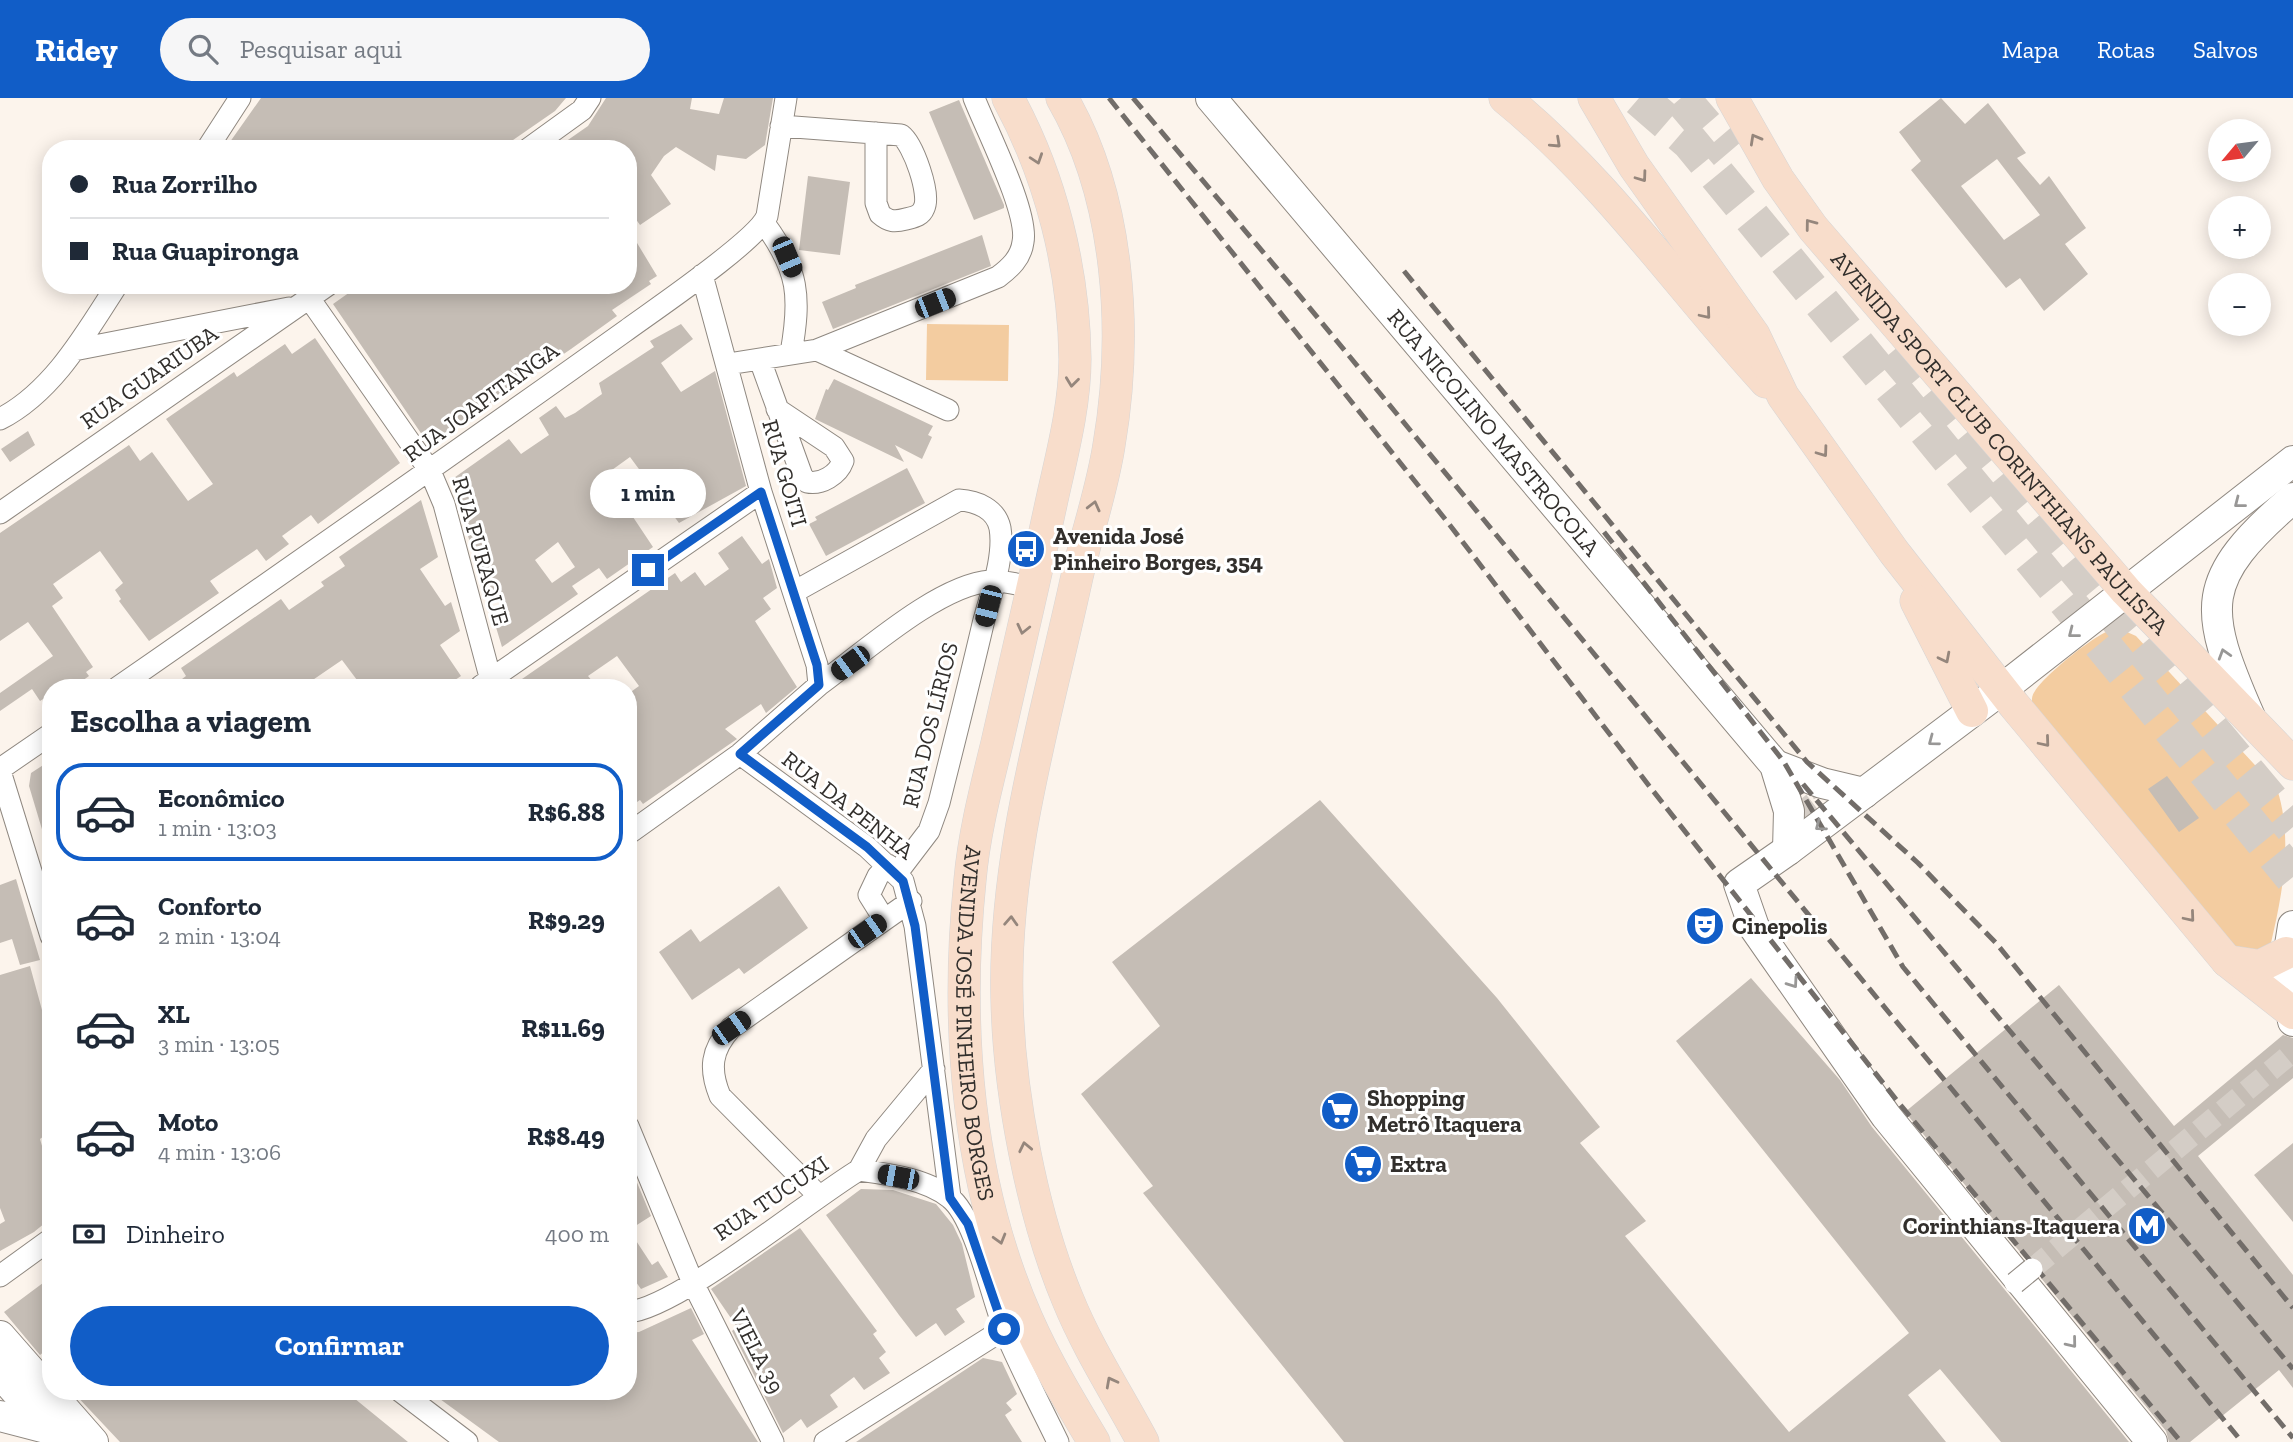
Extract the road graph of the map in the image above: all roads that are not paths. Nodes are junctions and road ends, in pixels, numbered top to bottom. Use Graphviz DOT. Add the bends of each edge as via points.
graph roads {
  1 [pos="240,98"];
  2 [pos="590,98"];
  3 [pos="786,98"];
  4 [pos="974,98"];
  5 [pos="1007,98"];
  6 [pos="1062,98"];
  7 [pos="1211,98"];
  8 [pos="1505,98"];
  9 [pos="1594,98"];
  10 [pos="1732,98"];
  11 [pos="781,126"];
  12 [pos="876,134"];
  13 [pos="212,140"];
  14 [pos="540,140"];
  15 [pos="764,223"];
  16 [pos="702,275"];
  17 [pos="111,294"];
  18 [pos="315,294"];
  19 [pos="304,302"];
  20 [pos="74,349"];
  21 [pos="817,350"];
  22 [pos="791,353"];
  23 [pos="760,360"];
  24 [pos="728,364"];
  25 [pos="1783,397"];
  26 [pos="777,409"];
  27 [pos="948,410"];
  28 [pos="0,419"];
  29 [pos="2293,461"];
  30 [pos="430,471"];
  31 [pos="761,492"];
  32 [pos="2293,498"];
  33 [pos="0,513"];
  34 [pos="1894,552"];
  35 [pos="993,580"];
  36 [pos="1033,587"];
  37 [pos="2126,591"];
  38 [pos="794,592"];
  39 [pos="130,679"];
  40 [pos="486,679"];
  41 [pos="496,679"];
  42 [pos="826,680"];
  43 [pos="2002,689"];
  44 [pos="1972,711"];
  45 [pos="2250,717"];
  46 [pos="42,740"];
  47 [pos="740,754"];
  48 [pos="2293,764"];
  49 [pos="1775,765"];
  50 [pos="0,770"];
  51 [pos="1864,793"];
  52 [pos="637,828"];
  53 [pos="1788,850"];
  54 [pos="893,869"];
  55 [pos="911,901"];
  56 [pos="42,907"];
  57 [pos="884,919"];
  58 [pos="2290,939"];
  59 [pos="2227,961"];
  60 [pos="2292,1015"];
  61 [pos="934,1069"];
  62 [pos="637,1148"];
  63 [pos="859,1170"];
  64 [pos="818,1195"];
  65 [pos="950,1198"];
  66 [pos="42,1246"];
  67 [pos="2032,1269"];
  68 [pos="0,1276"];
  69 [pos="693,1283"];
  70 [pos="2015,1283"];
  71 [pos="637,1310"];
  72 [pos="1004,1329"];
  73 [pos="0,1336"];
  74 [pos="0,1373"];
  75 [pos="412,1400"];
  76 [pos="0,1416"];
  77 [pos="59,1429"];
  78 [pos="93,1442"];
  79 [pos="467,1442"];
  80 [pos="773,1442"];
  81 [pos="825,1442"];
  82 [pos="1058,1442"];
  83 [pos="1094,1442"];
  84 [pos="1143,1442"];
  85 [pos="2152,1442"];
  1 -- 13 [label="street"];
  2 -- 14 [label="street" via="582,110"];
  3 -- 11 [label="street"];
  4 -- 21 [label="street" via="1022,217 1023,244 1017,258 998,277"];
  5 -- 36 [label="main road, AVENIDA JOSÉ PINHEIRO BORGES, one-way" via="1029,138 1053,206 1070,292 1075,362 1065,442"];
  84 -- 6 [label="main road, AVENIDA JOSÉ PINHEIRO BORGES, one-way" via="1068,1301 1049,1246 1015,1098 1007,999 1013,880 1037,750 1109,446 1118,370 1117,298 1107,225 1090,159"];
  7 -- 49 [label="street, RUA NICOLINO MASTROCOLA"];
  8 -- 25 [label="main road, one-way" via="1576,162 1632,222 1741,355"];
  9 -- 25 [label="main road, one-way" via="1634,166 1731,301 1769,362"];
  37 -- 10 [label="main road, AVENIDA SPORT CLUB CORINTHIANS PAULISTA, one-way" via="1814,229 1778,179"];
  11 -- 12 [label="street"];
  11 -- 15 [label="street"];
  15 -- 16 [label="street, RUA JOAPITANGA"];
  15 -- 22 [label="street" via="794,274 797,295"];
  16 -- 24 [label="street, RUA GOITI"];
  16 -- 30 [label="street, RUA JOAPITANGA"];
  17 -- 20 [label="street"];
  18 -- 19 [label="street, RUA GUARIUBA"];
  19 -- 20 [label="street"];
  19 -- 30 [label="street, RUA PURAQUE"];
  19 -- 33 [label="street, RUA GUARIUBA"];
  20 -- 28 [label="street" via="35,393"];
  21 -- 22 [label="street"];
  21 -- 27 [label="street"];
  22 -- 23 [label="street"];
  23 -- 24 [label="street"];
  23 -- 26 [label="street"];
  24 -- 31 [label="street, RUA GOITI"];
  25 -- 34 [label="main road, one-way"];
  29 -- 37 [label="street, one-way"];
  30 -- 39 [label="street, RUA JOAPITANGA"];
  30 -- 40 [label="street, RUA PURAQUE" via="444,504"];
  31 -- 38 [label="street, RUA GOITI"];
  31 -- 41 [label="street"];
  45 -- 32 [label="street, one-way" via="2220,640 2216,599 2239,551"];
  34 -- 43 [label="main road"];
  34 -- 44 [label="main road, one-way"];
  35 -- 36 [label="street"];
  35 -- 38 [label="street, RUA DOS LÍRIOS" via="999,526 981,504 959,500"];
  35 -- 42 [label="street" via="942,597"];
  35 -- 54 [label="street, RUA DOS LÍRIOS" via="939,803 929,831"];
  36 -- 83 [label="main road, AVENIDA JOSÉ PINHEIRO BORGES, one-way" via="970,879 964,1014 971,1115 982,1177 1027,1317"];
  37 -- 43 [label="street, one-way"];
  37 -- 45 [label="main road, AVENIDA SPORT CLUB CORINTHIANS PAULISTA"];
  38 -- 42 [label="street, RUA GOITI"];
  42 -- 47 [label="street"];
  43 -- 44 [label="street"];
  43 -- 59 [label="main road, one-way"];
  44 -- 51 [label="street, one-way"];
  45 -- 48 [label="main road, AVENIDA SPORT CLUB CORINTHIANS PAULISTA"];
  46 -- 50 [label="street"];
  47 -- 52 [label="street"];
  47 -- 54 [label="street, RUA DA PENHA"];
  49 -- 51 [label="street, RUA NICOLINO MASTROCOLA"];
  49 -- 53 [label="street, RUA NICOLINO MASTROCOLA" via="1788,811"];
  50 -- 56 [label="street"];
  51 -- 53 [label="street, one-way"];
  53 -- 85 [label="street, one-way" via="1739,884 1754,927 1886,1116"];
  54 -- 55 [label="street, RUA DA PENHA"];
  54 -- 57 [label="street, RUA DOS LÍRIOS" via="873,884 869,895"];
  55 -- 57 [label="street"];
  55 -- 61 [label="street, RUA DA PENHA"];
  57 -- 64 [label="street" via="731,1028 720,1040 712,1063 720,1096"];
  58 -- 59 [label="main road" via="2260,966"];
  58 -- 60 [label="street" via="2286,977"];
  59 -- 60 [label="main road"];
  61 -- 63 [label="street" via="876,1139"];
  61 -- 65 [label="street, RUA DA PENHA"];
  62 -- 69 [label="street"];
  63 -- 64 [label="street, RUA TUCUXI"];
  63 -- 65 [label="street, RUA TUCUXI" via="898,1177"];
  64 -- 69 [label="street, RUA TUCUXI"];
  65 -- 72 [label="street" via="968,1224"];
  66 -- 68 [label="street"];
  67 -- 70 [label="street, bridge"];
  69 -- 71 [label="street, RUA TUCUXI"];
  69 -- 80 [label="street, VIELA 39"];
  72 -- 81 [label="street"];
  72 -- 82 [label="street"];
  73 -- 77 [label="street"];
  74 -- 77 [label="street"];
  75 -- 79 [label="street"];
  76 -- 77 [label="street"];
  77 -- 78 [label="street"];
}
